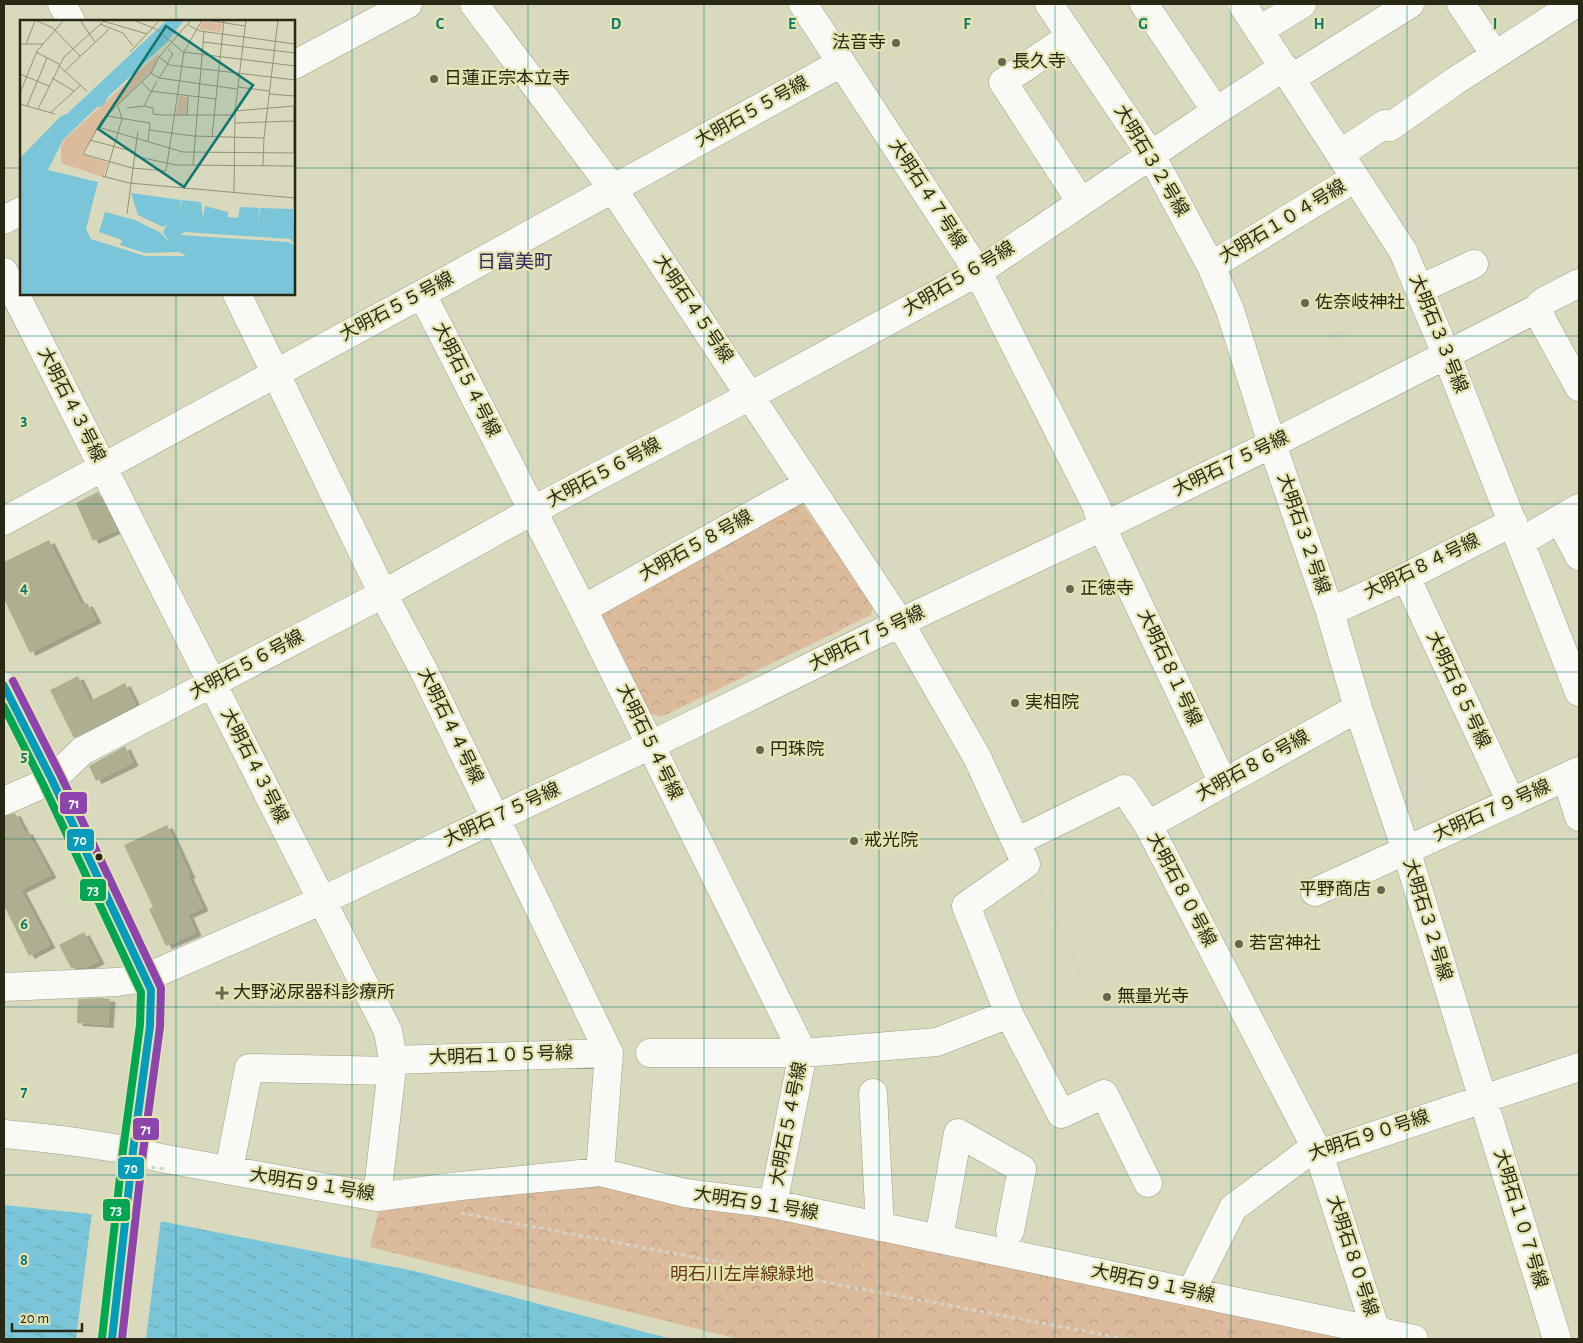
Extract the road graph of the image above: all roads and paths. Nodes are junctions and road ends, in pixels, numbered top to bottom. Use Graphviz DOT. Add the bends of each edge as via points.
graph roads {
  1 [pos="62,4"];
  2 [pos="407,4"];
  3 [pos="474,4"];
  4 [pos="802,4"];
  5 [pos="1144,4"];
  6 [pos="1242,4"];
  7 [pos="1302,4"];
  8 [pos="1410,4"];
  9 [pos="1461,4"];
  10 [pos="1575,4"];
  11 [pos="1056,6"];
  12 [pos="70,20"];
  13 [pos="1260,30"];
  14 [pos="1071,36"];
  15 [pos="1495,55"];
  16 [pos="842,63"];
  17 [pos="295,64"];
  18 [pos="1288,72"];
  19 [pos="1216,111"];
  20 [pos="1340,154"];
  21 [pos="1151,155"];
  22 [pos="1355,178"];
  23 [pos="613,189"];
  24 [pos="1081,202"];
  25 [pos="20,212"];
  26 [pos="4,220"];
  27 [pos="1474,264"];
  28 [pos="1211,266"];
  29 [pos="4,272"];
  30 [pos="978,272"];
  31 [pos="1579,283"];
  32 [pos="1420,289"];
  33 [pos="422,294"];
  34 [pos="237,295"];
  35 [pos="1536,309"];
  36 [pos="1334,337"];
  37 [pos="1446,354"];
  38 [pos="276,373"];
  39 [pos="1579,387"];
  40 [pos="750,396"];
  41 [pos="1272,444"];
  42 [pos="103,467"];
  43 [pos="808,484"];
  44 [pos="532,511"];
  45 [pos="1570,514"];
  46 [pos="4,521"];
  47 [pos="1102,527"];
  48 [pos="1517,532"];
  49 [pos="1579,556"];
  50 [pos="1406,577"];
  51 [pos="383,594"];
  52 [pos="583,609"];
  53 [pos="1330,612"];
  54 [pos="900,623"];
  55 [pos="212,683"];
  56 [pos="4,686"];
  57 [pos="1579,692"];
  58 [pos="1358,708"];
  59 [pos="651,745"];
  60 [pos="1573,774"];
  61 [pos="52,780"];
  62 [pos="1223,783"];
  63 [pos="4,801"];
  64 [pos="1511,802"];
  65 [pos="1579,817"];
  66 [pos="495,818"];
  67 [pos="1148,826"];
  68 [pos="1406,850"];
  69 [pos="1021,853"];
  70 [pos="1315,892"];
  71 [pos="323,900"];
  72 [pos="1262,924"];
  73 [pos="145,978"];
  74 [pos="1086,986"];
  75 [pos="4,987"];
  76 [pos="1009,1014"];
  77 [pos="924,1044"];
  78 [pos="609,1053"];
  79 [pos="650,1053"];
  80 [pos="803,1053"];
  81 [pos="392,1065"];
  82 [pos="1579,1067"];
  83 [pos="882,1092"];
  84 [pos="934,1096"];
  85 [pos="1483,1099"];
  86 [pos="958,1133"];
  87 [pos="4,1134"];
  88 [pos="1319,1154"];
  89 [pos="96,1160"];
  90 [pos="132,1163"];
  91 [pos="166,1169"];
  92 [pos="228,1170"];
  93 [pos="600,1172"];
  94 [pos="1148,1183"];
  95 [pos="377,1197"];
  96 [pos="772,1204"];
  97 [pos="455,1212"];
  98 [pos="880,1227"];
  99 [pos="1010,1231"];
  100 [pos="939,1239"];
  101 [pos="1191,1292"];
  102 [pos="1376,1330"];
  103 [pos="112,1339"];
  104 [pos="1126,1339"];
  105 [pos="1414,1339"];
  106 [pos="1557,1339"];
  1 -- 12 [label="street"];
  2 -- 17 [label="street"];
  3 -- 23 [label="street, 大明石４５号線"];
  4 -- 16 [label="street, 大明石４７号線"];
  5 -- 19 [label="street"];
  6 -- 13 [label="street, 大明石３３号線"];
  7 -- 13 [label="street"];
  8 -- 18 [label="street, 大明石５６号線"];
  9 -- 15 [label="street"];
  10 -- 15 [label="street"];
  11 -- 14 [label="street, 大明石３２号線"];
  13 -- 18 [label="street, 大明石３３号線"];
  14 -- 21 [label="street, 大明石３２号線"];
  14 -- 24 [label="street" via="1003,82"];
  15 -- 20 [label="street" via="1390,127 1385,124"];
  16 -- 23 [label="street, 大明石５５号線"];
  16 -- 30 [label="street, 大明石４７号線"];
  18 -- 19 [label="street, 大明石５６号線"];
  18 -- 20 [label="street, 大明石３３号線"];
  19 -- 21 [label="street, 大明石５６号線"];
  20 -- 22 [label="street, 大明石３３号線"];
  21 -- 24 [label="street, 大明石５６号線"];
  21 -- 28 [label="street, 大明石３２号線"];
  22 -- 28 [label="street, 大明石１０４号線"];
  22 -- 32 [label="street, 大明石３３号線" via="1403,251"];
  23 -- 33 [label="street, 大明石５５号線"];
  23 -- 40 [label="street, 大明石４５号線"];
  24 -- 30 [label="street, 大明石５６号線"];
  25 -- 26 [label="street"];
  27 -- 32 [label="street"];
  28 -- 41 [label="street, 大明石３２号線" via="1230,310"];
  29 -- 42 [label="street, 大明石４３号線"];
  30 -- 40 [label="street, 大明石５６号線"];
  30 -- 47 [label="street, 大明石４７号線" via="1097,507"];
  31 -- 35 [label="street, 大明石７５号線" via="1544,301"];
  32 -- 36 [label="path"];
  32 -- 37 [label="street, 大明石３３号線"];
  33 -- 38 [label="street, 大明石５５号線"];
  33 -- 44 [label="street, 大明石５４号線"];
  34 -- 38 [label="street, 大明石４４号線"];
  35 -- 37 [label="street, 大明石７５号線"];
  35 -- 39 [label="street"];
  37 -- 41 [label="street, 大明石７５号線"];
  37 -- 48 [label="street, 大明石３３号線"];
  38 -- 42 [label="street, 大明石５５号線"];
  38 -- 51 [label="street, 大明石４４号線"];
  40 -- 43 [label="street, 大明石４５号線"];
  40 -- 44 [label="street, 大明石５６号線"];
  41 -- 47 [label="street, 大明石７５号線"];
  41 -- 53 [label="street, 大明石３２号線"];
  42 -- 46 [label="street, 大明石５５号線"];
  42 -- 55 [label="street, 大明石４３号線"];
  43 -- 52 [label="street, 大明石５８号線"];
  43 -- 54 [label="street, 大明石４５号線"];
  44 -- 51 [label="street, 大明石５６号線"];
  44 -- 52 [label="street, 大明石５４号線"];
  45 -- 48 [label="street, 大明石８４号線"];
  45 -- 49 [label="street"];
  47 -- 54 [label="street, 大明石７５号線"];
  47 -- 62 [label="street, 大明石８１号線"];
  48 -- 50 [label="street, 大明石８４号線"];
  48 -- 57 [label="street, 大明石３３号線"];
  50 -- 53 [label="street, 大明石８４号線"];
  50 -- 64 [label="street, 大明石８５号線"];
  51 -- 55 [label="street, 大明石５６号線"];
  51 -- 66 [label="street, 大明石４４号線"];
  52 -- 59 [label="street, 大明石５４号線"];
  53 -- 58 [label="street, 大明石３２号線"];
  54 -- 59 [label="street, 大明石７５号線"];
  54 -- 69 [label="street" via="978,758"];
  55 -- 61 [label="street, 大明石５６号線" via="82,751"];
  55 -- 71 [label="street, 大明石４３号線"];
  56 -- 61 [label="main road"];
  58 -- 62 [label="street, 大明石８６号線"];
  58 -- 68 [label="street, 大明石３２号線"];
  59 -- 66 [label="street, 大明石７５号線"];
  59 -- 80 [label="street, 大明石５４号線"];
  60 -- 64 [label="street, 大明石７９号線"];
  60 -- 65 [label="street"];
  61 -- 63 [label="street"];
  61 -- 73 [label="main road"];
  62 -- 67 [label="street, 大明石８６号線"];
  64 -- 68 [label="street, 大明石７９号線"];
  66 -- 71 [label="street, 大明石７５号線"];
  66 -- 78 [label="street, 大明石４４号線"];
  67 -- 69 [label="street, 大明石８０号線" via="1124,789"];
  67 -- 88 [label="street, 大明石８０号線"];
  68 -- 70 [label="street, 大明石７９号線"];
  68 -- 85 [label="street, 大明石３２号線"];
  69 -- 74 [label="path"];
  69 -- 76 [label="street" via="966,906"];
  70 -- 72 [label="path"];
  71 -- 73 [label="street, 大明石７５号線"];
  71 -- 81 [label="street, 大明石４３号線" via="388,1031"];
  73 -- 75 [label="street, 大明石７５号線"];
  73 -- 90 [label="main road" via="150,990 150,1026"];
  76 -- 77 [label="street"];
  76 -- 94 [label="street" via="1061,1114 1104,1094"];
  77 -- 80 [label="street"];
  77 -- 84 [label="path" via="925,1085"];
  78 -- 81 [label="street, 大明石１０５号線"];
  78 -- 93 [label="street"];
  79 -- 80 [label="street"];
  80 -- 96 [label="street, 大明石５４号線"];
  81 -- 92 [label="street, 大明石１０５号線" via="249,1068"];
  81 -- 95 [label="street, 大明石４３号線"];
  82 -- 85 [label="street, 大明石９０号線"];
  83 -- 84 [label="path"];
  83 -- 98 [label="street"];
  84 -- 86 [label="path"];
  85 -- 88 [label="street, 大明石９０号線"];
  85 -- 106 [label="street, 大明石１０７号線"];
  86 -- 99 [label="street" via="1022,1169"];
  86 -- 100 [label="street"];
  87 -- 90 [label="street, 大明石９１号線" via="50,1138"];
  88 -- 101 [label="street, 大明石９０号線" via="1304,1155 1232,1208"];
  88 -- 102 [label="street, 大明石８０号線"];
  89 -- 91 [label="path, bridge"];
  90 -- 92 [label="street, 大明石９１号線" via="161,1158"];
  90 -- 103 [label="main road"];
  92 -- 95 [label="street, 大明石９１号線"];
  93 -- 95 [label="street, 大明石９１号線"];
  93 -- 96 [label="street, 大明石９１号線" via="685,1193"];
  96 -- 98 [label="street, 大明石９１号線"];
  97 -- 104 [label="path"];
  98 -- 100 [label="street, 大明石９１号線"];
  100 -- 101 [label="street, 大明石９１号線"];
  101 -- 102 [label="street, 大明石９１号線"];
  102 -- 105 [label="street, 大明石９１号線"];
}
